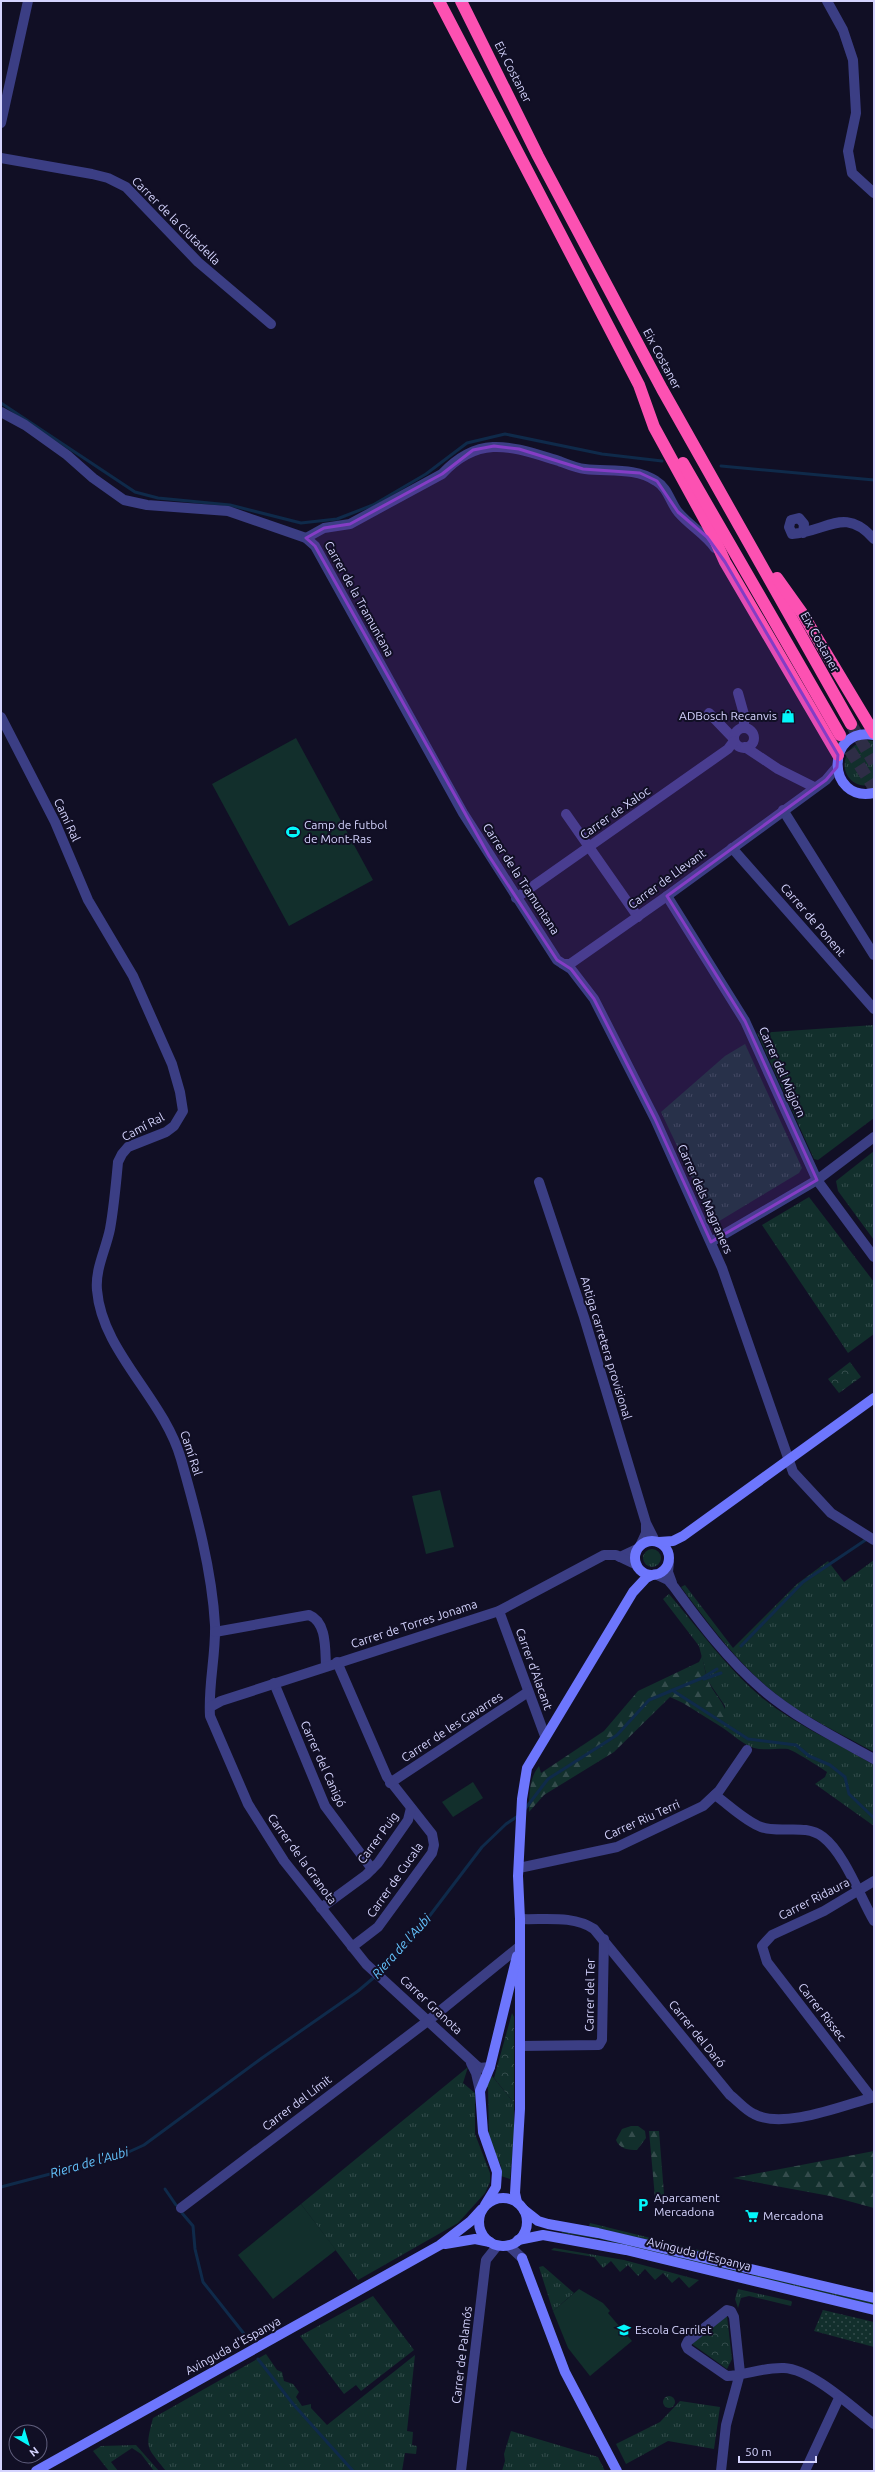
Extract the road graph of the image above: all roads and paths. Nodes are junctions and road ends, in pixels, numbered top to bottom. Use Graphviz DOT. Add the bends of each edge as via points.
graph roads {
  1 [pos="28,1"];
  2 [pos="438,1"];
  3 [pos="461,1"];
  4 [pos="468,1"];
  5 [pos="827,1"];
  6 [pos="513,105"];
  7 [pos="1,123"];
  8 [pos="1,158"];
  9 [pos="874,193"];
  10 [pos="271,324"];
  11 [pos="639,385"];
  12 [pos="662,389"];
  13 [pos="1,412"];
  14 [pos="803,533"];
  15 [pos="306,538"];
  16 [pos="874,539"];
  17 [pos="725,562"];
  18 [pos="738,693"];
  19 [pos="709,713"];
  20 [pos="1,717"];
  21 [pos="851,724"];
  22 [pos="874,734"];
  23 [pos="840,735"];
  24 [pos="737,740"];
  25 [pos="760,758"];
  26 [pos="837,761"];
  27 [pos="826,780"];
  28 [pos="841,780"];
  29 [pos="814,787"];
  30 [pos="872,795"];
  31 [pos="783,810"];
  32 [pos="566,814"];
  33 [pos="588,848"];
  34 [pos="732,848"];
  35 [pos="667,896"];
  36 [pos="516,898"];
  37 [pos="638,917"];
  38 [pos="874,955"];
  39 [pos="563,964"];
  40 [pos="874,1009"];
  41 [pos="874,1137"];
  42 [pos="818,1180"];
  43 [pos="539,1182"];
  44 [pos="711,1242"];
  45 [pos="874,1256"];
  46 [pos="874,1398"];
  47 [pos="790,1461"];
  48 [pos="646,1523"];
  49 [pos="682,1536"];
  50 [pos="871,1538"];
  51 [pos="657,1541"];
  52 [pos="639,1547"];
  53 [pos="620,1557"];
  54 [pos="669,1559"];
  55 [pos="638,1567"];
  56 [pos="654,1574"];
  57 [pos="674,1587"];
  58 [pos="634,1592"];
  59 [pos="499,1611"];
  60 [pos="215,1628"];
  61 [pos="337,1662"];
  62 [pos="326,1666"];
  63 [pos="274,1683"];
  64 [pos="528,1692"];
  65 [pos="210,1707"];
  66 [pos="545,1736"];
  67 [pos="747,1750"];
  68 [pos="874,1759"];
  69 [pos="390,1783"];
  70 [pos="715,1795"];
  71 [pos="411,1808"];
  72 [pos="519,1868"];
  73 [pos="372,1869"];
  74 [pos="874,1881"];
  75 [pos="858,1892"];
  76 [pos="321,1908"];
  77 [pos="520,1920"];
  78 [pos="874,1920"];
  79 [pos="604,1939"];
  80 [pos="766,1939"];
  81 [pos="519,1947"];
  82 [pos="352,1948"];
  83 [pos="374,1971"];
  84 [pos="429,2020"];
  85 [pos="520,2046"];
  86 [pos="470,2060"];
  87 [pos="490,2067"];
  88 [pos="480,2091"];
  89 [pos="873,2097"];
  90 [pos="519,2202"];
  91 [pos="484,2207"];
  92 [pos="181,2208"];
  93 [pos="513,2243"];
  94 [pos="494,2244"];
  95 [pos="440,2245"];
  96 [pos="874,2298"];
  97 [pos="874,2310"];
  98 [pos="740,2373"];
  99 [pos="839,2398"];
  100 [pos="874,2424"];
  101 [pos="35,2470"];
  102 [pos="461,2471"];
  103 [pos="617,2471"];
  104 [pos="721,2471"];
  105 [pos="805,2471"];
  1 -- 7 [label="street"];
  2 -- 11 [label="highway"];
  3 -- 6 [label="highway, Eix Costaner"];
  4 -- 6 [label="highway" via="488,41"];
  5 -- 9 [label="street" via="843,30 852,60 856,113 848,151 852,173"];
  6 -- 12 [label="highway, Eix Costaner"];
  8 -- 10 [label="street, Carrer de la Ciutadella" via="92,174 126,187 203,267"];
  11 -- 17 [label="highway" via="654,427"];
  11 -- 23 [label="highway"];
  12 -- 21 [label="highway, Eix Costaner"];
  12 -- 22 [label="highway" via="679,404 777,578 802,613"];
  13 -- 15 [label="street, Carrer de la Tramuntana" via="67,455 124,500 147,505 228,511"];
  14 -- 16 [label="street" via="845,521 860,524"];
  15 -- 17 [label="street" via="324,528 350,524 442,474 473,450 494,446 519,449 583,469 640,473 657,481 666,490 678,512 707,537"];
  15 -- 36 [label="street, Carrer de la Tramuntana" via="315,546 463,813"];
  17 -- 26 [label="highway"];
  18 -- 24 [label="street" via="745,718"];
  19 -- 24 [label="street"];
  20 -- 60 [label="street, Camí Ral" via="55,822 88,900 133,976 172,1064 183,1104 180,1119 174,1126 166,1132 138,1142 122,1154 118,1162 109,1230 99,1266 96,1289 106,1331 150,1396 174,1438 203,1547"];
  22 -- 26 [label="street" via="862,734 850,739"];
  24 -- 25 [label="street"];
  24 -- 25 [label="street" via="750,730"];
  24 -- 33 [label="street, Carrer de Xaloc"];
  25 -- 29 [label="street"];
  26 -- 27 [label="street, Carrer de Llevant"];
  26 -- 28 [label="street"];
  27 -- 28 [label="street"];
  27 -- 29 [label="street, Carrer de Llevant"];
  28 -- 30 [label="street" via="853,791"];
  29 -- 31 [label="street, Carrer de Llevant"];
  31 -- 34 [label="street, Carrer de Llevant"];
  31 -- 38 [label="street"];
  32 -- 33 [label="street"];
  33 -- 36 [label="street, Carrer de Xaloc"];
  33 -- 37 [label="street"];
  34 -- 35 [label="street, Carrer de Llevant"];
  34 -- 40 [label="street, Carrer de Ponent"];
  35 -- 37 [label="street, Carrer de Llevant"];
  35 -- 42 [label="street, Carrer del Migjorn" via="745,1022"];
  36 -- 39 [label="street, Carrer de la Tramuntana" via="557,960"];
  37 -- 39 [label="street, Carrer de Llevant" via="570,964"];
  39 -- 44 [label="street, Carrer dels Magraners" via="571,969 594,999 655,1119"];
  41 -- 42 [label="street"];
  42 -- 44 [label="street"];
  42 -- 45 [label="street, Carrer del Migjorn"];
  43 -- 48 [label="street, Antiga carretera provisional" via="584,1318"];
  44 -- 47 [label="street, Carrer dels Magraners"];
  46 -- 47 [label="street"];
  47 -- 49 [label="street"];
  47 -- 50 [label="street, Carrer dels Magraners" via="793,1472 831,1513"];
  48 -- 51 [label="street, Antiga carretera provisional"];
  48 -- 52 [label="street, Antiga carretera provisional" via="646,1533"];
  49 -- 51 [label="street" via="673,1541"];
  49 -- 54 [label="street" via="672,1548"];
  51 -- 52 [label="street" via="650,1541"];
  51 -- 54 [label="street" via="666,1547"];
  52 -- 53 [label="street, Carrer de Torres Jonama"];
  52 -- 55 [label="street" via="635,1559"];
  53 -- 55 [label="street, Carrer de Torres Jonama"];
  53 -- 59 [label="street, Carrer de Torres Jonama" via="604,1555"];
  54 -- 56 [label="street" via="664,1570"];
  54 -- 57 [label="street" via="668,1572"];
  55 -- 56 [label="street"];
  55 -- 58 [label="street"];
  56 -- 57 [label="street" via="668,1580"];
  56 -- 58 [label="street" via="646,1578"];
  57 -- 68 [label="street" via="724,1653 763,1690 800,1716"];
  58 -- 66 [label="street"];
  59 -- 61 [label="street, Carrer de Torres Jonama"];
  59 -- 64 [label="street, Carrer d'Alacant"];
  60 -- 62 [label="street" via="309,1615 314,1617 322,1628"];
  60 -- 65 [label="street"];
  61 -- 62 [label="street, Carrer de Torres Jonama"];
  61 -- 69 [label="street, Carrer de Cucala"];
  62 -- 63 [label="street, Carrer de Torres Jonama"];
  63 -- 65 [label="street, Carrer de Torres Jonama"];
  63 -- 73 [label="street, Carrer del Canigó" via="325,1806"];
  64 -- 66 [label="street, Carrer d'Alacant"];
  64 -- 69 [label="street, Carrer de les Gavarres"];
  65 -- 76 [label="street, Carrer de la Granota" via="210,1716 251,1808 284,1861"];
  66 -- 72 [label="street" via="527,1768 522,1799"];
  67 -- 70 [label="street, Carrer Riu Terri"];
  69 -- 71 [label="street, Carrer de Cucala"];
  70 -- 72 [label="street, Carrer Riu Terri" via="703,1806 617,1847"];
  70 -- 75 [label="street" via="761,1827 801,1830 824,1837 840,1857"];
  71 -- 73 [label="street, Carrer Puig" via="408,1820"];
  71 -- 82 [label="street, Carrer de Cucala" via="432,1834 432,1853 378,1927"];
  72 -- 77 [label="street"];
  73 -- 76 [label="street, Carrer Puig"];
  74 -- 75 [label="street, Carrer Ridaura"];
  75 -- 78 [label="street"];
  75 -- 80 [label="street, Carrer Ridaura"];
  76 -- 82 [label="street, Carrer de la Granota"];
  77 -- 79 [label="street, Carrer del Daró" via="583,1922"];
  77 -- 81 [label="street"];
  79 -- 85 [label="street, Carrer del Ter" via="602,2040 599,2045"];
  79 -- 89 [label="street, Carrer del Daró" via="730,2095 755,2115 770,2118 801,2117"];
  80 -- 89 [label="street, Carrer Rissec" via="762,1946 767,1962"];
  81 -- 84 [label="street, Carrer del Límit"];
  81 -- 85 [label="street"];
  81 -- 87 [label="street"];
  82 -- 83 [label="street, Carrer de la Granota"];
  83 -- 84 [label="street, Carrer Granota"];
  84 -- 86 [label="street, Carrer Granota"];
  84 -- 92 [label="street, Carrer del Límit"];
  85 -- 90 [label="street"];
  86 -- 87 [label="street" via="482,2070"];
  86 -- 88 [label="street"];
  87 -- 88 [label="street"];
  88 -- 91 [label="street" via="483,2132 497,2172 496,2187"];
  90 -- 91 [label="street" via="501,2198"];
  90 -- 93 [label="street" via="526,2228"];
  90 -- 96 [label="street, Avinguda d'Espanya" via="538,2221 548,2224 598,2232"];
  91 -- 94 [label="street" via="479,2216 479,2227 484,2237"];
  91 -- 95 [label="street, Avinguda d'Espanya"];
  93 -- 94 [label="street"];
  93 -- 97 [label="street, Avinguda d'Espanya" via="543,2235 618,2248"];
  93 -- 103 [label="street" via="522,2258 565,2372"];
  94 -- 95 [label="street, Avinguda d'Espanya" via="461,2240"];
  94 -- 102 [label="street, Carrer de Palamós" via="486,2260"];
  95 -- 101 [label="street, Avinguda d'Espanya"];
  98 -- 98 [label="street" via="734,2317 730,2309 724,2311 686,2345 724,2375"];
  98 -- 99 [label="street" via="766,2369 795,2369"];
  98 -- 104 [label="street" via="726,2425"];
  99 -- 100 [label="street"];
  99 -- 105 [label="street"];
}
